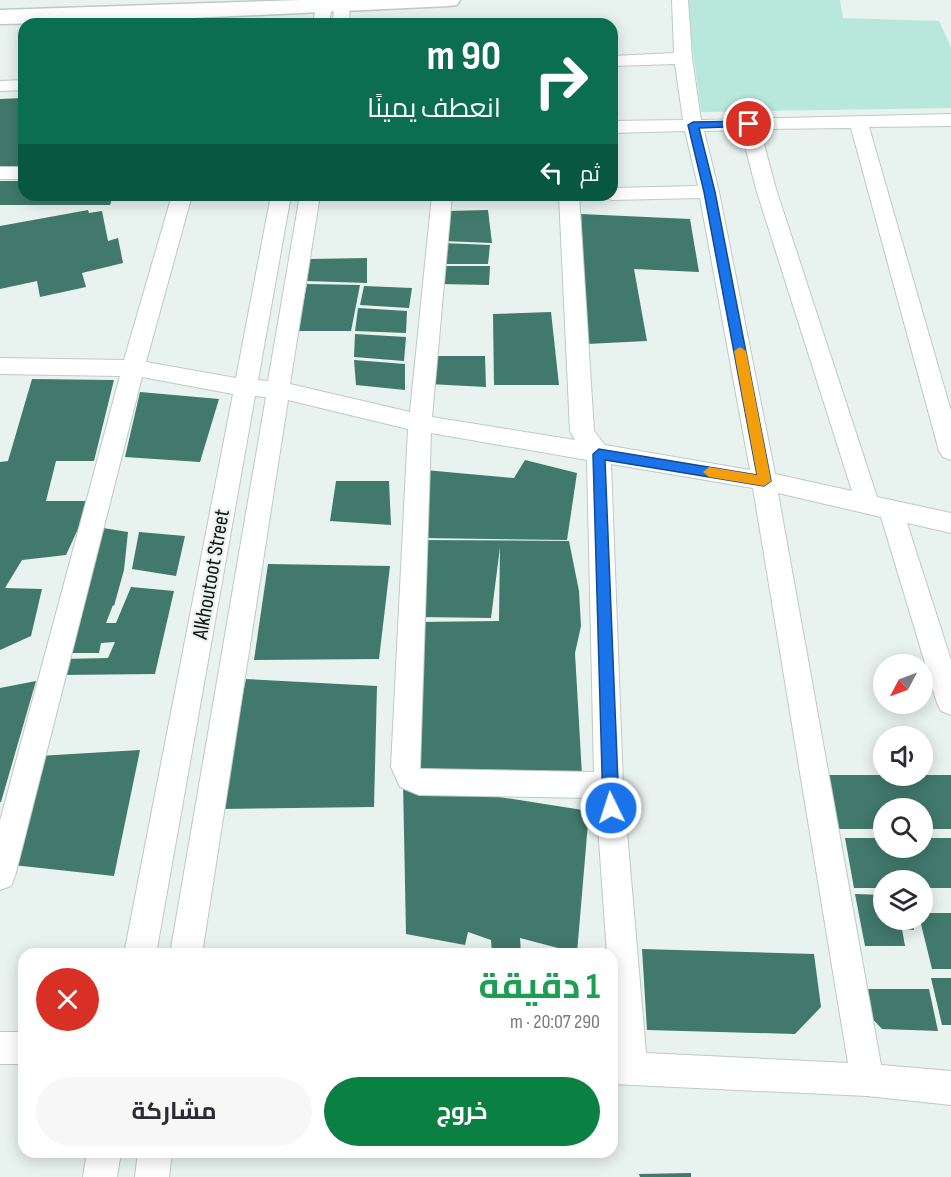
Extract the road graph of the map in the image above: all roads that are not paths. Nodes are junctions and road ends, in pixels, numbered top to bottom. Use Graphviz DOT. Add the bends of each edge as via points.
graph roads {
  1 [pos="55,0"];
  2 [pos="449,0"];
  3 [pos="680,0"];
  4 [pos="0,1"];
  5 [pos="333,9"];
  6 [pos="0,17"];
  7 [pos="683,58"];
  8 [pos="618,61"];
  9 [pos="0,86"];
  10 [pos="18,86"];
  11 [pos="951,120"];
  12 [pos="858,121"];
  13 [pos="749,124"];
  14 [pos="693,125"];
  15 [pos="618,127"];
  16 [pos="0,173"];
  17 [pos="18,173"];
  18 [pos="709,192"];
  19 [pos="618,194"];
  20 [pos="180,201"];
  21 [pos="280,201"];
  22 [pos="309,201"];
  23 [pos="441,201"];
  24 [pos="569,201"];
  25 [pos="0,366"];
  26 [pos="135,368"];
  27 [pos="244,388"];
  28 [pos="277,389"];
  29 [pos="420,423"];
  30 [pos="951,452"];
  31 [pos="599,454"];
  32 [pos="764,481"];
  33 [pos="880,508"];
  34 [pos="951,523"];
  35 [pos="951,703"];
  36 [pos="609,785"];
  37 [pos="0,876"];
  38 [pos="141,948"];
  39 [pos="187,948"];
  40 [pos="617,948"];
  41 [pos="618,969"];
  42 [pos="0,1048"];
  43 [pos="18,1048"];
  44 [pos="622,1068"];
  45 [pos="867,1080"];
  46 [pos="951,1088"];
  47 [pos="103,1158"];
  48 [pos="154,1158"];
  49 [pos="100,1177"];
  50 [pos="152,1177"];
  1 -- 4 [label="main road"];
  2 -- 5 [label="main road"];
  3 -- 7 [label="street"];
  5 -- 6 [label="main road"];
  7 -- 8 [label="street"];
  7 -- 14 [label="street"];
  9 -- 10 [label="street"];
  11 -- 12 [label="street"];
  12 -- 13 [label="street"];
  12 -- 30 [label="street"];
  13 -- 14 [label="street"];
  13 -- 33 [label="street" via="766,189"];
  14 -- 15 [label="street"];
  14 -- 18 [label="street"];
  16 -- 17 [label="street"];
  18 -- 19 [label="street"];
  18 -- 32 [label="street"];
  20 -- 26 [label="street"];
  21 -- 27 [label="street, Alkhoutoot Street"];
  22 -- 28 [label="street, Alkhoutoot Street"];
  23 -- 29 [label="street"];
  24 -- 31 [label="street" via="582,431"];
  25 -- 26 [label="street"];
  26 -- 27 [label="street"];
  26 -- 37 [label="street"];
  27 -- 28 [label="street"];
  27 -- 38 [label="street, Alkhoutoot Street"];
  28 -- 29 [label="street"];
  28 -- 39 [label="street, Alkhoutoot Street"];
  29 -- 31 [label="street"];
  29 -- 36 [label="street" via="405,767 410,778 419,782"];
  31 -- 32 [label="street"];
  31 -- 36 [label="street"];
  32 -- 33 [label="street"];
  32 -- 45 [label="street"];
  33 -- 34 [label="street"];
  33 -- 35 [label="street"];
  36 -- 40 [label="street"];
  41 -- 44 [label="street"];
  42 -- 43 [label="street"];
  44 -- 45 [label="street"];
  45 -- 46 [label="street"];
  47 -- 49 [label="street"];
  48 -- 50 [label="street"];
}
